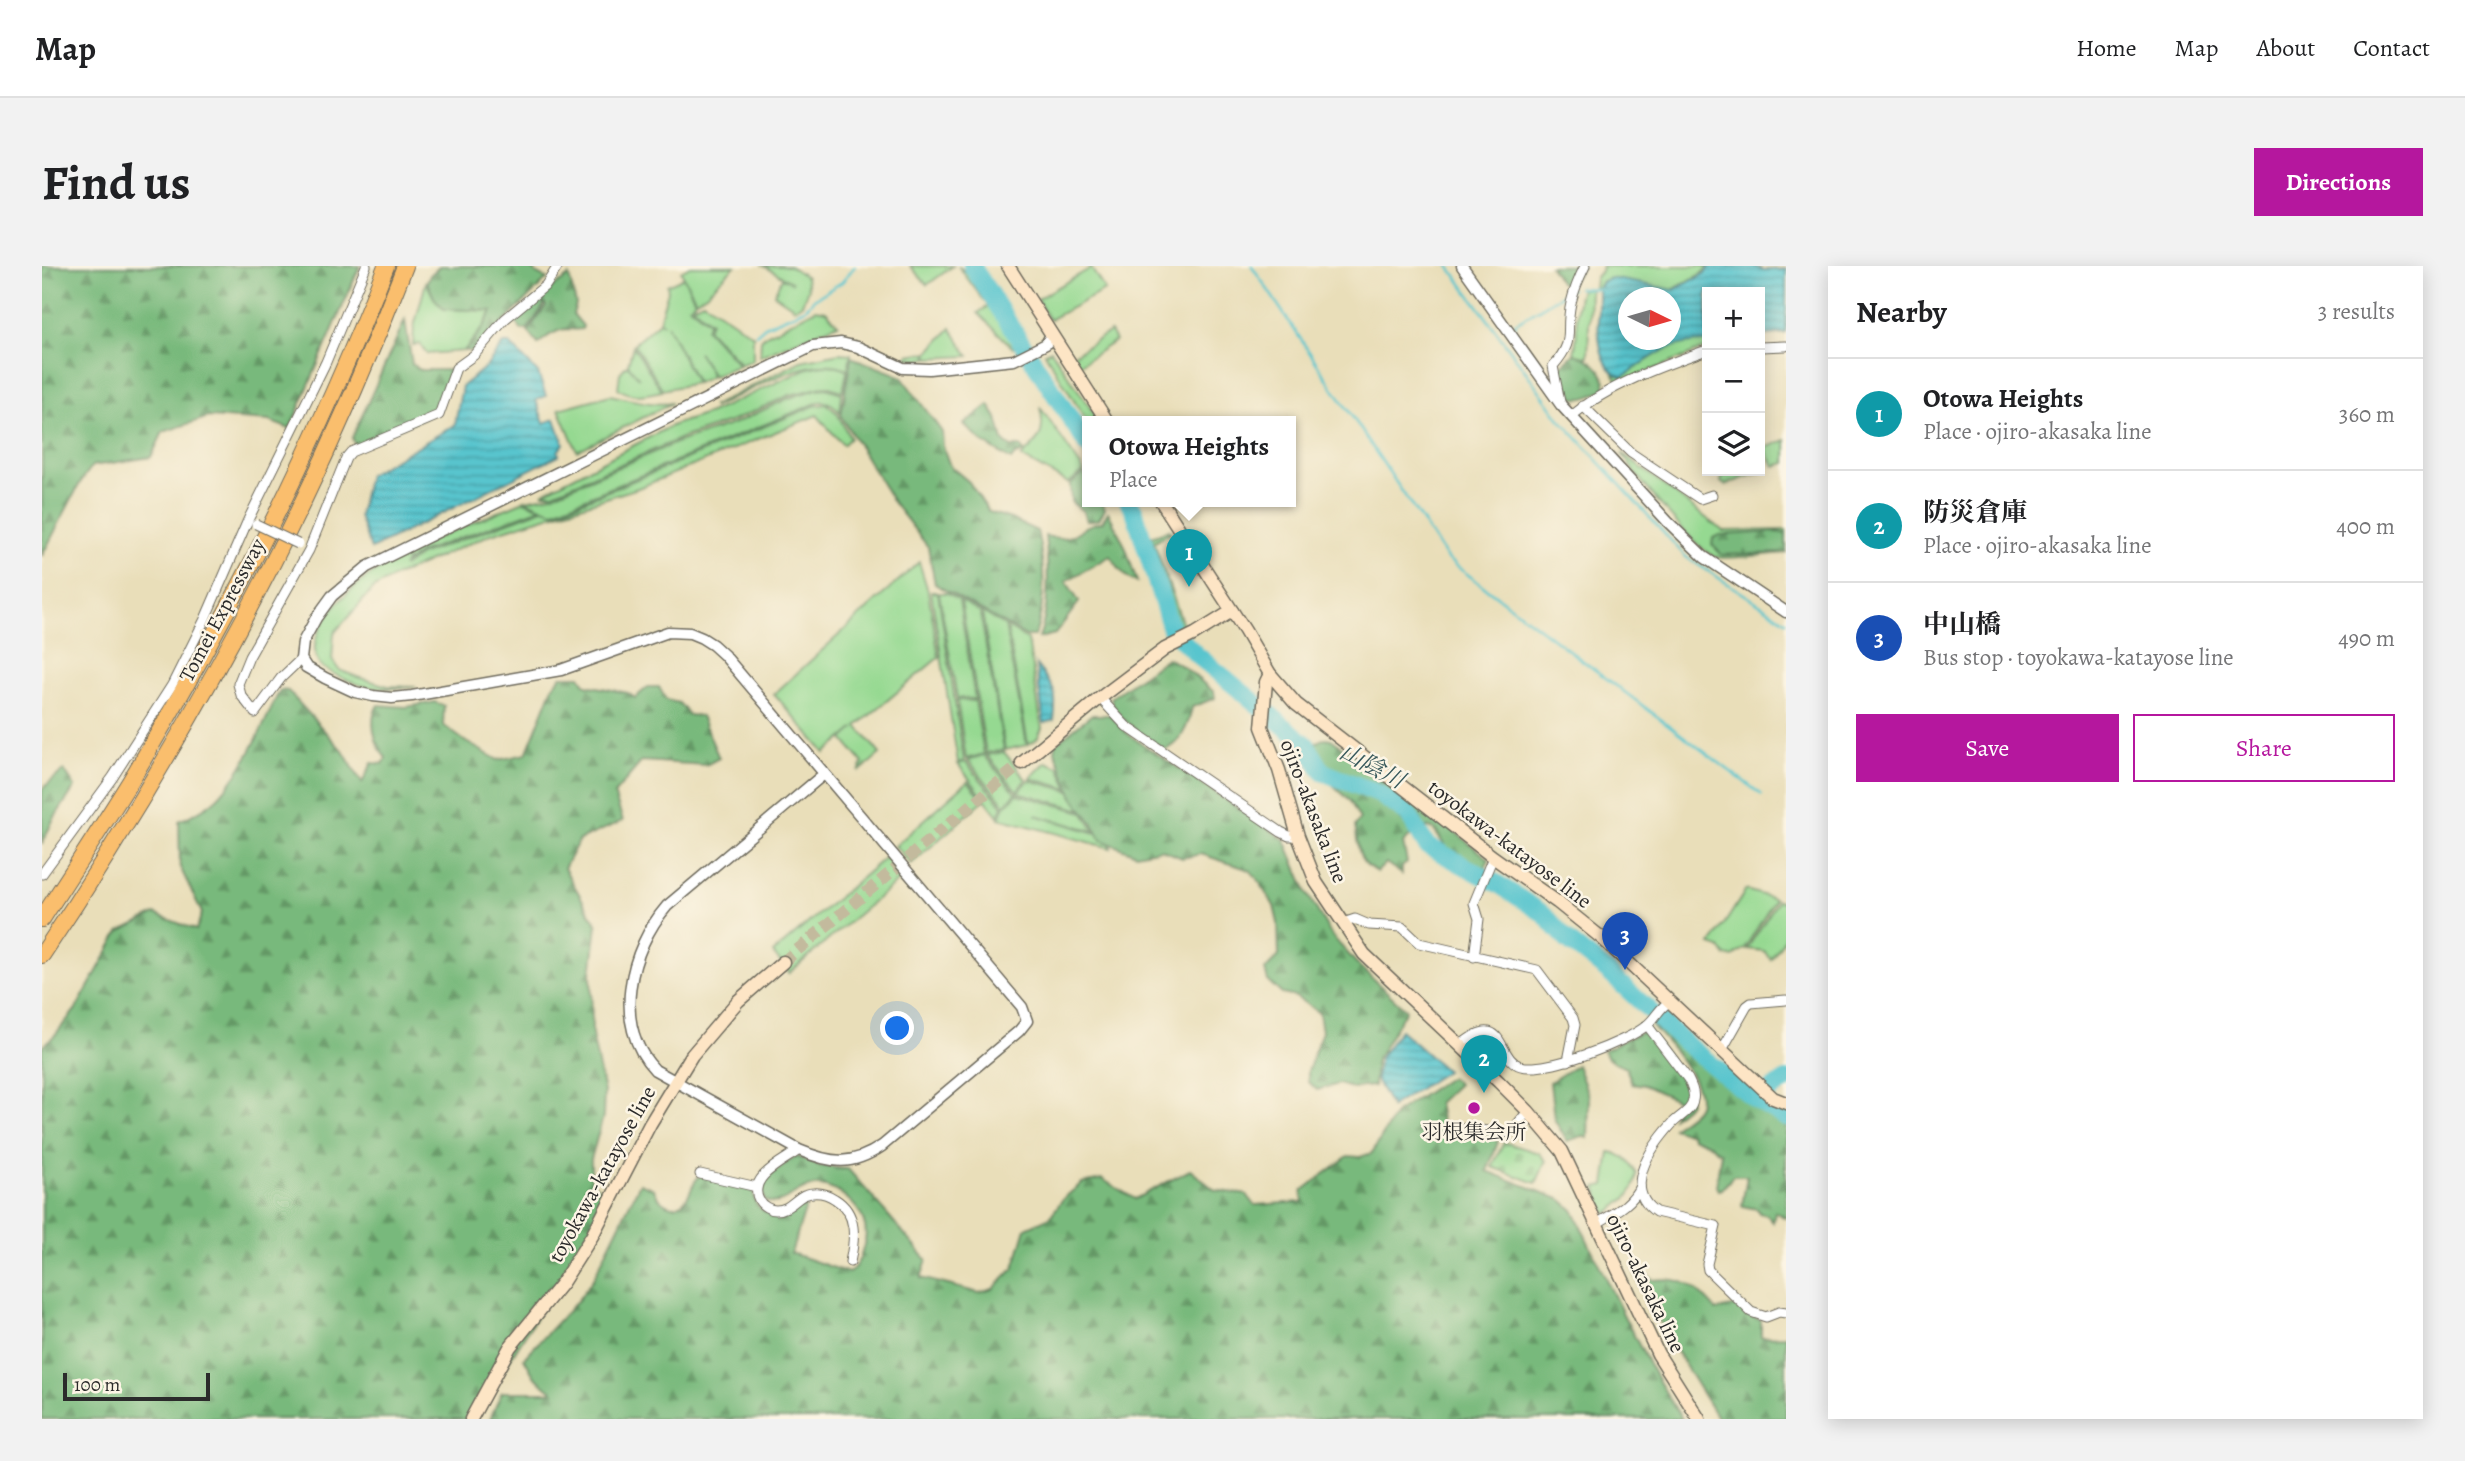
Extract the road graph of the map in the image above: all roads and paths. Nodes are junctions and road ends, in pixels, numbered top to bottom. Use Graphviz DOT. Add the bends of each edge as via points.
graph roads {
  1 [pos="366,266"];
  2 [pos="386,266"];
  3 [pos="405,266"];
  4 [pos="558,266"];
  5 [pos="1008,266"];
  6 [pos="1462,266"];
  7 [pos="1585,266"];
  8 [pos="1048,340"];
  9 [pos="1786,346"];
  10 [pos="1765,347"];
  11 [pos="1702,352"];
  12 [pos="1560,405"];
  13 [pos="1583,406"];
  14 [pos="1103,416"];
  15 [pos="1572,416"];
  16 [pos="1712,495"];
  17 [pos="1165,507"];
  18 [pos="252,522"];
  19 [pos="309,550"];
  20 [pos="1232,611"];
  21 [pos="1786,612"];
  22 [pos="301,659"];
  23 [pos="1268,678"];
  24 [pos="1100,698"];
  25 [pos="1022,762"];
  26 [pos="824,775"];
  27 [pos="1298,836"];
  28 [pos="1493,858"];
  29 [pos="42,874"];
  30 [pos="42,919"];
  31 [pos="1343,923"];
  32 [pos="42,955"];
  33 [pos="1474,957"];
  34 [pos="783,962"];
  35 [pos="1786,1000"];
  36 [pos="1669,1002"];
  37 [pos="1648,1024"];
  38 [pos="1461,1045"];
  39 [pos="1722,1050"];
  40 [pos="1568,1061"];
  41 [pos="675,1083"];
  42 [pos="1786,1103"];
  43 [pos="1528,1111"];
  44 [pos="1465,1128"];
  45 [pos="799,1150"];
  46 [pos="700,1174"];
  47 [pos="1640,1186"];
  48 [pos="757,1187"];
  49 [pos="1596,1224"];
  50 [pos="850,1262"];
  51 [pos="1786,1313"];
  52 [pos="471,1419"];
  53 [pos="1699,1419"];
  1 -- 18 [label="street"];
  2 -- 30 [label="highway, Tomei Expressway" via="295,476 243,580 129,782"];
  3 -- 32 [label="highway, Tomei Expressway" via="359,376 259,587 145,791"];
  4 -- 19 [label="street" via="546,285 456,368 439,415 345,458"];
  5 -- 8 [label="main road"];
  6 -- 12 [label="street"];
  7 -- 12 [label="street" via="1570,305 1570,339 1553,366"];
  8 -- 14 [label="main road"];
  8 -- 22 [label="street" via="1014,360 929,369 903,368 841,343 813,346 367,567 332,596 316,618 303,642"];
  9 -- 10 [label="street"];
  11 -- 13 [label="street" via="1631,380"];
  12 -- 15 [label="street"];
  13 -- 15 [label="street"];
  13 -- 16 [label="street" via="1631,453 1679,487 1700,499"];
  15 -- 21 [label="street" via="1704,557"];
  17 -- 20 [label="main road"];
  18 -- 19 [label="street, bridge"];
  18 -- 29 [label="street" via="172,685 113,777"];
  19 -- 22 [label="street" via="238,684 256,713"];
  20 -- 23 [label="main road"];
  20 -- 24 [label="main road" via="1165,649"];
  22 -- 26 [label="street" via="306,667 355,692 392,698 561,670 668,632 690,634 719,650"];
  23 -- 27 [label="main road, ojiro-akasaka line" via="1262,727"];
  23 -- 28 [label="main road, toyokawa-katayose line" via="1337,738"];
  24 -- 25 [label="main road"];
  24 -- 27 [label="street" via="1126,726 1281,832"];
  26 -- 41 [label="street" via="667,906 641,945 630,991 635,1037 646,1061"];
  26 -- 45 [label="street" via="1021,1007 1027,1021 867,1156 834,1162"];
  27 -- 31 [label="main road, ojiro-akasaka line" via="1316,882"];
  28 -- 33 [label="street" via="1474,903 1479,919"];
  28 -- 36 [label="main road, toyokawa-katayose line" via="1603,939"];
  31 -- 33 [label="street" via="1355,919 1369,925 1402,927 1419,943"];
  31 -- 38 [label="main road, ojiro-akasaka line" via="1364,954"];
  33 -- 40 [label="street" via="1541,974 1573,1018"];
  34 -- 41 [label="main road, toyokawa-katayose line" via="713,1029"];
  35 -- 39 [label="street" via="1747,1006"];
  36 -- 37 [label="street"];
  36 -- 39 [label="main road, toyokawa-katayose line"];
  37 -- 40 [label="street"];
  37 -- 47 [label="street" via="1688,1079 1693,1102 1644,1163"];
  38 -- 40 [label="street" via="1481,1032 1500,1039 1521,1066"];
  38 -- 43 [label="main road, ojiro-akasaka line"];
  39 -- 42 [label="main road, toyokawa-katayose line" via="1773,1098"];
  41 -- 45 [label="street"];
  41 -- 52 [label="main road, toyokawa-katayose line" via="592,1236 562,1283 510,1347"];
  43 -- 44 [label="street" via="1511,1132"];
  43 -- 49 [label="main road, ojiro-akasaka line" via="1562,1151"];
  45 -- 48 [label="street" via="760,1178"];
  46 -- 48 [label="street"];
  47 -- 49 [label="street" via="1621,1209"];
  47 -- 51 [label="street" via="1647,1206 1656,1212 1716,1226 1708,1270 1751,1312 1766,1317"];
  48 -- 50 [label="street" via="757,1198 774,1210 786,1209 817,1192 845,1205 855,1232"];
  49 -- 53 [label="main road, ojiro-akasaka line" via="1658,1354"];
}
